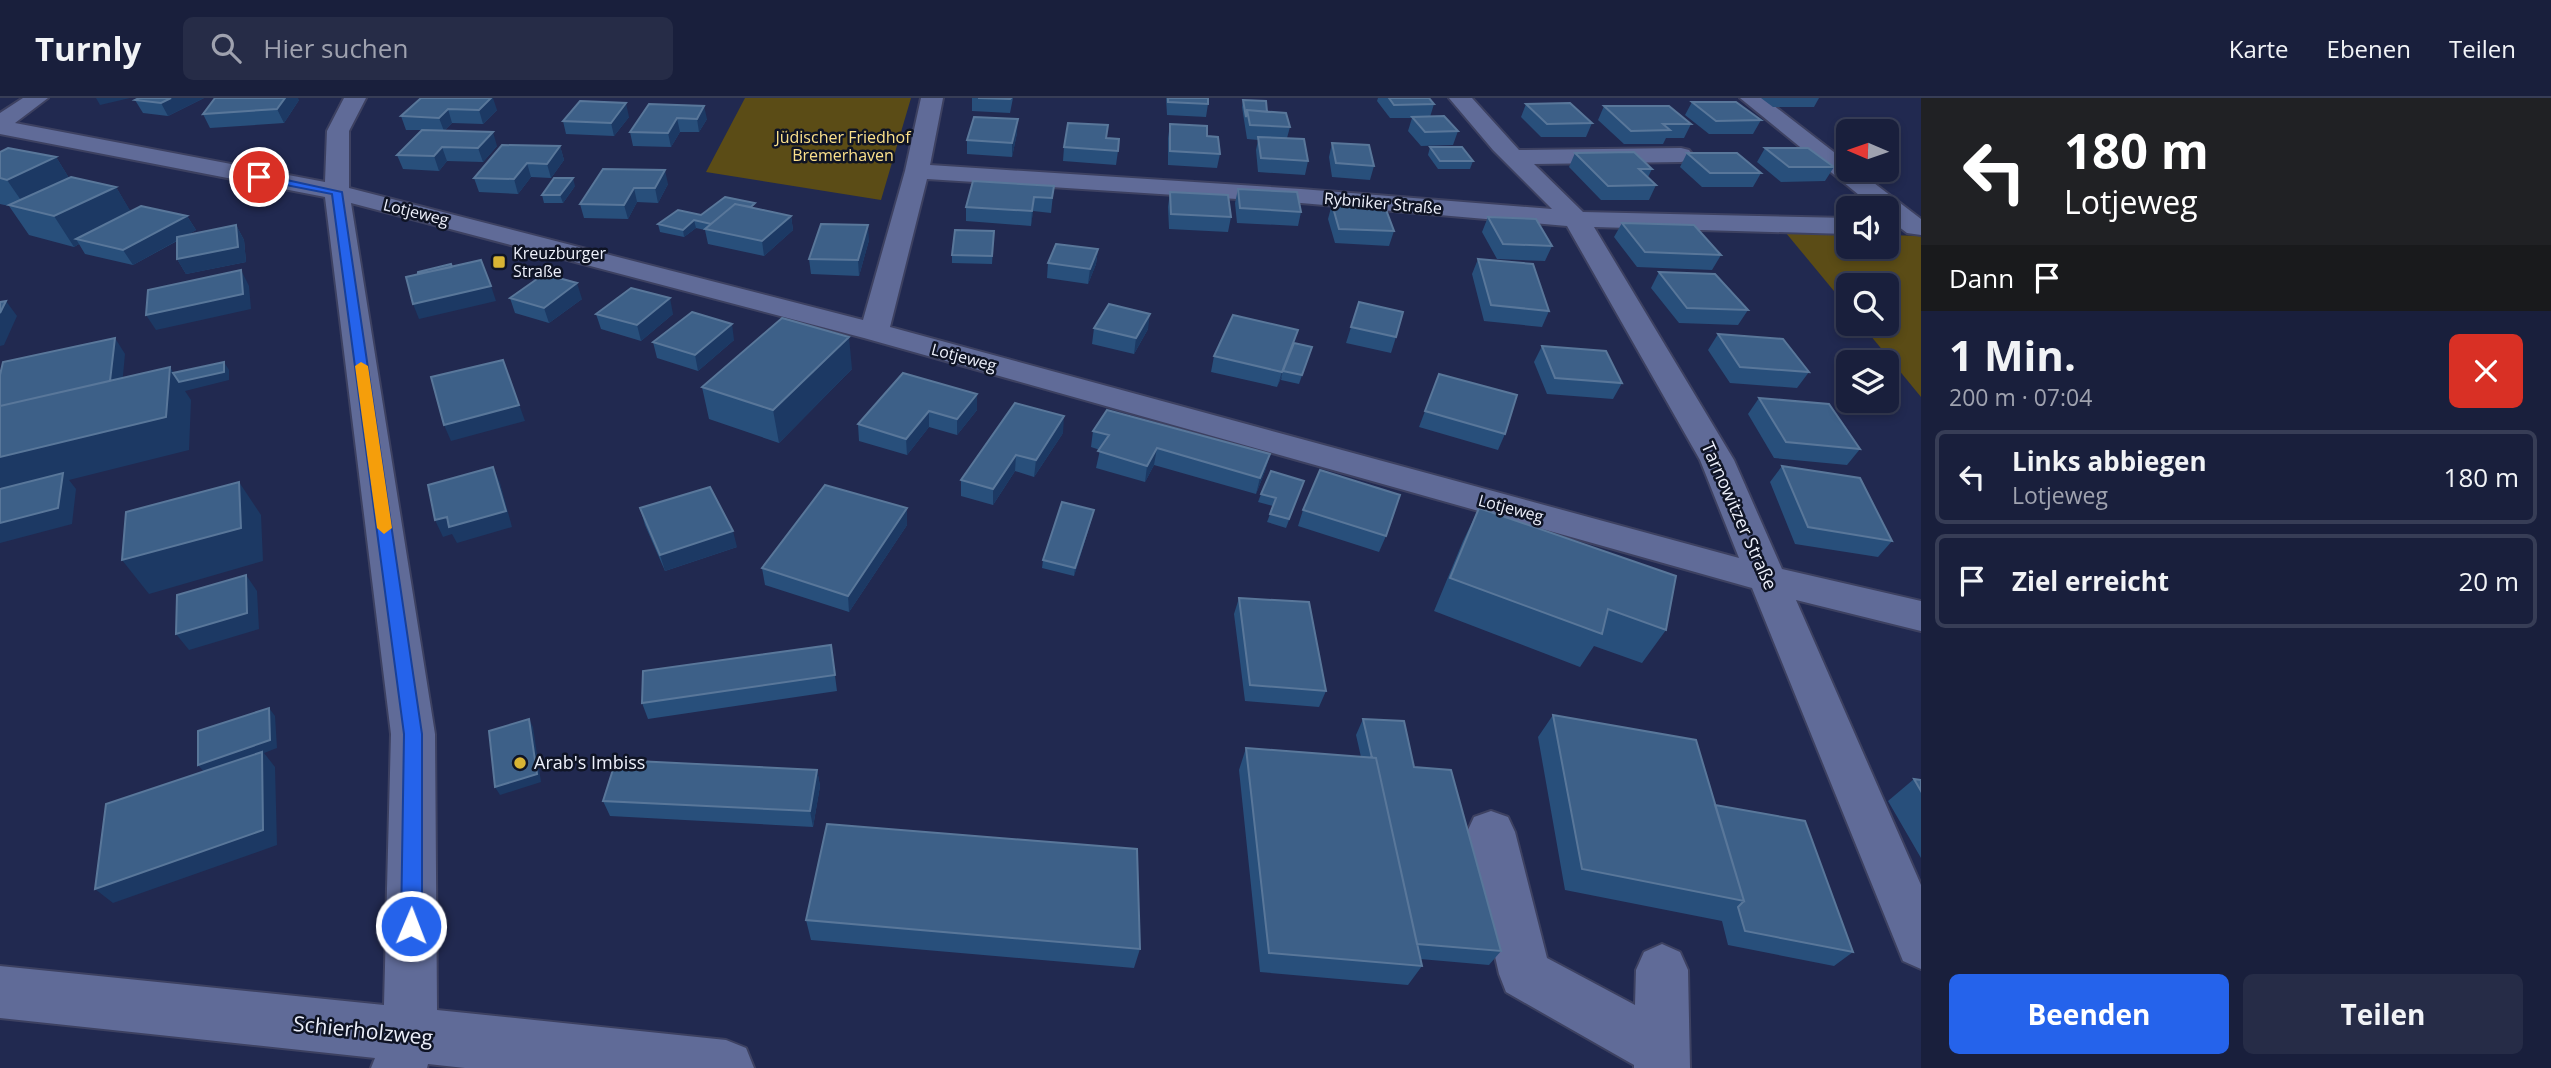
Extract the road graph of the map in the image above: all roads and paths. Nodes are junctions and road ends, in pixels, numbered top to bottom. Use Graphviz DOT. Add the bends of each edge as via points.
graph roads {
  1 [pos="37,98"];
  2 [pos="355,98"];
  3 [pos="932,98"];
  4 [pos="1460,98"];
  5 [pos="1751,98"];
  6 [pos="0,125"];
  7 [pos="1681,155"];
  8 [pos="1514,157"];
  9 [pos="917,171"];
  10 [pos="337,192"];
  11 [pos="1576,219"];
  12 [pos="1836,226"];
  13 [pos="1899,227"];
  14 [pos="1919,228"];
  15 [pos="874,332"];
  16 [pos="1767,579"];
  17 [pos="1921,616"];
  18 [pos="1491,832"];
  19 [pos="1921,944"];
  20 [pos="1662,970"];
  21 [pos="0,992"];
  22 [pos="404,1052"];
  23 [pos="1662,1059"];
  24 [pos="726,1068"];
  1 -- 6 [label="street"];
  2 -- 10 [label="street" via="338,131"];
  3 -- 9 [label="street"];
  4 -- 8 [label="street, Tarnowitzer Straße"];
  5 -- 14 [label="street"];
  6 -- 10 [label="street, Lotjeweg"];
  7 -- 8 [label="street"];
  8 -- 11 [label="street, Tarnowitzer Straße"];
  9 -- 11 [label="street, Rybniker Straße"];
  9 -- 15 [label="street"];
  10 -- 15 [label="street, Lotjeweg"];
  10 -- 22 [label="street" via="413,734"];
  11 -- 12 [label="street, Rybniker Straße"];
  11 -- 16 [label="street, Tarnowitzer Straße" via="1717,460"];
  13 -- 14 [label="street"];
  15 -- 16 [label="street, Lotjeweg"];
  16 -- 17 [label="street, Lotjeweg"];
  16 -- 19 [label="street, Tarnowitzer Straße"];
  18 -- 23 [label="street" via="1525,974"];
  20 -- 23 [label="street"];
  21 -- 22 [label="street, Schierholzweg"];
  22 -- 24 [label="street, Schierholzweg"];
}
